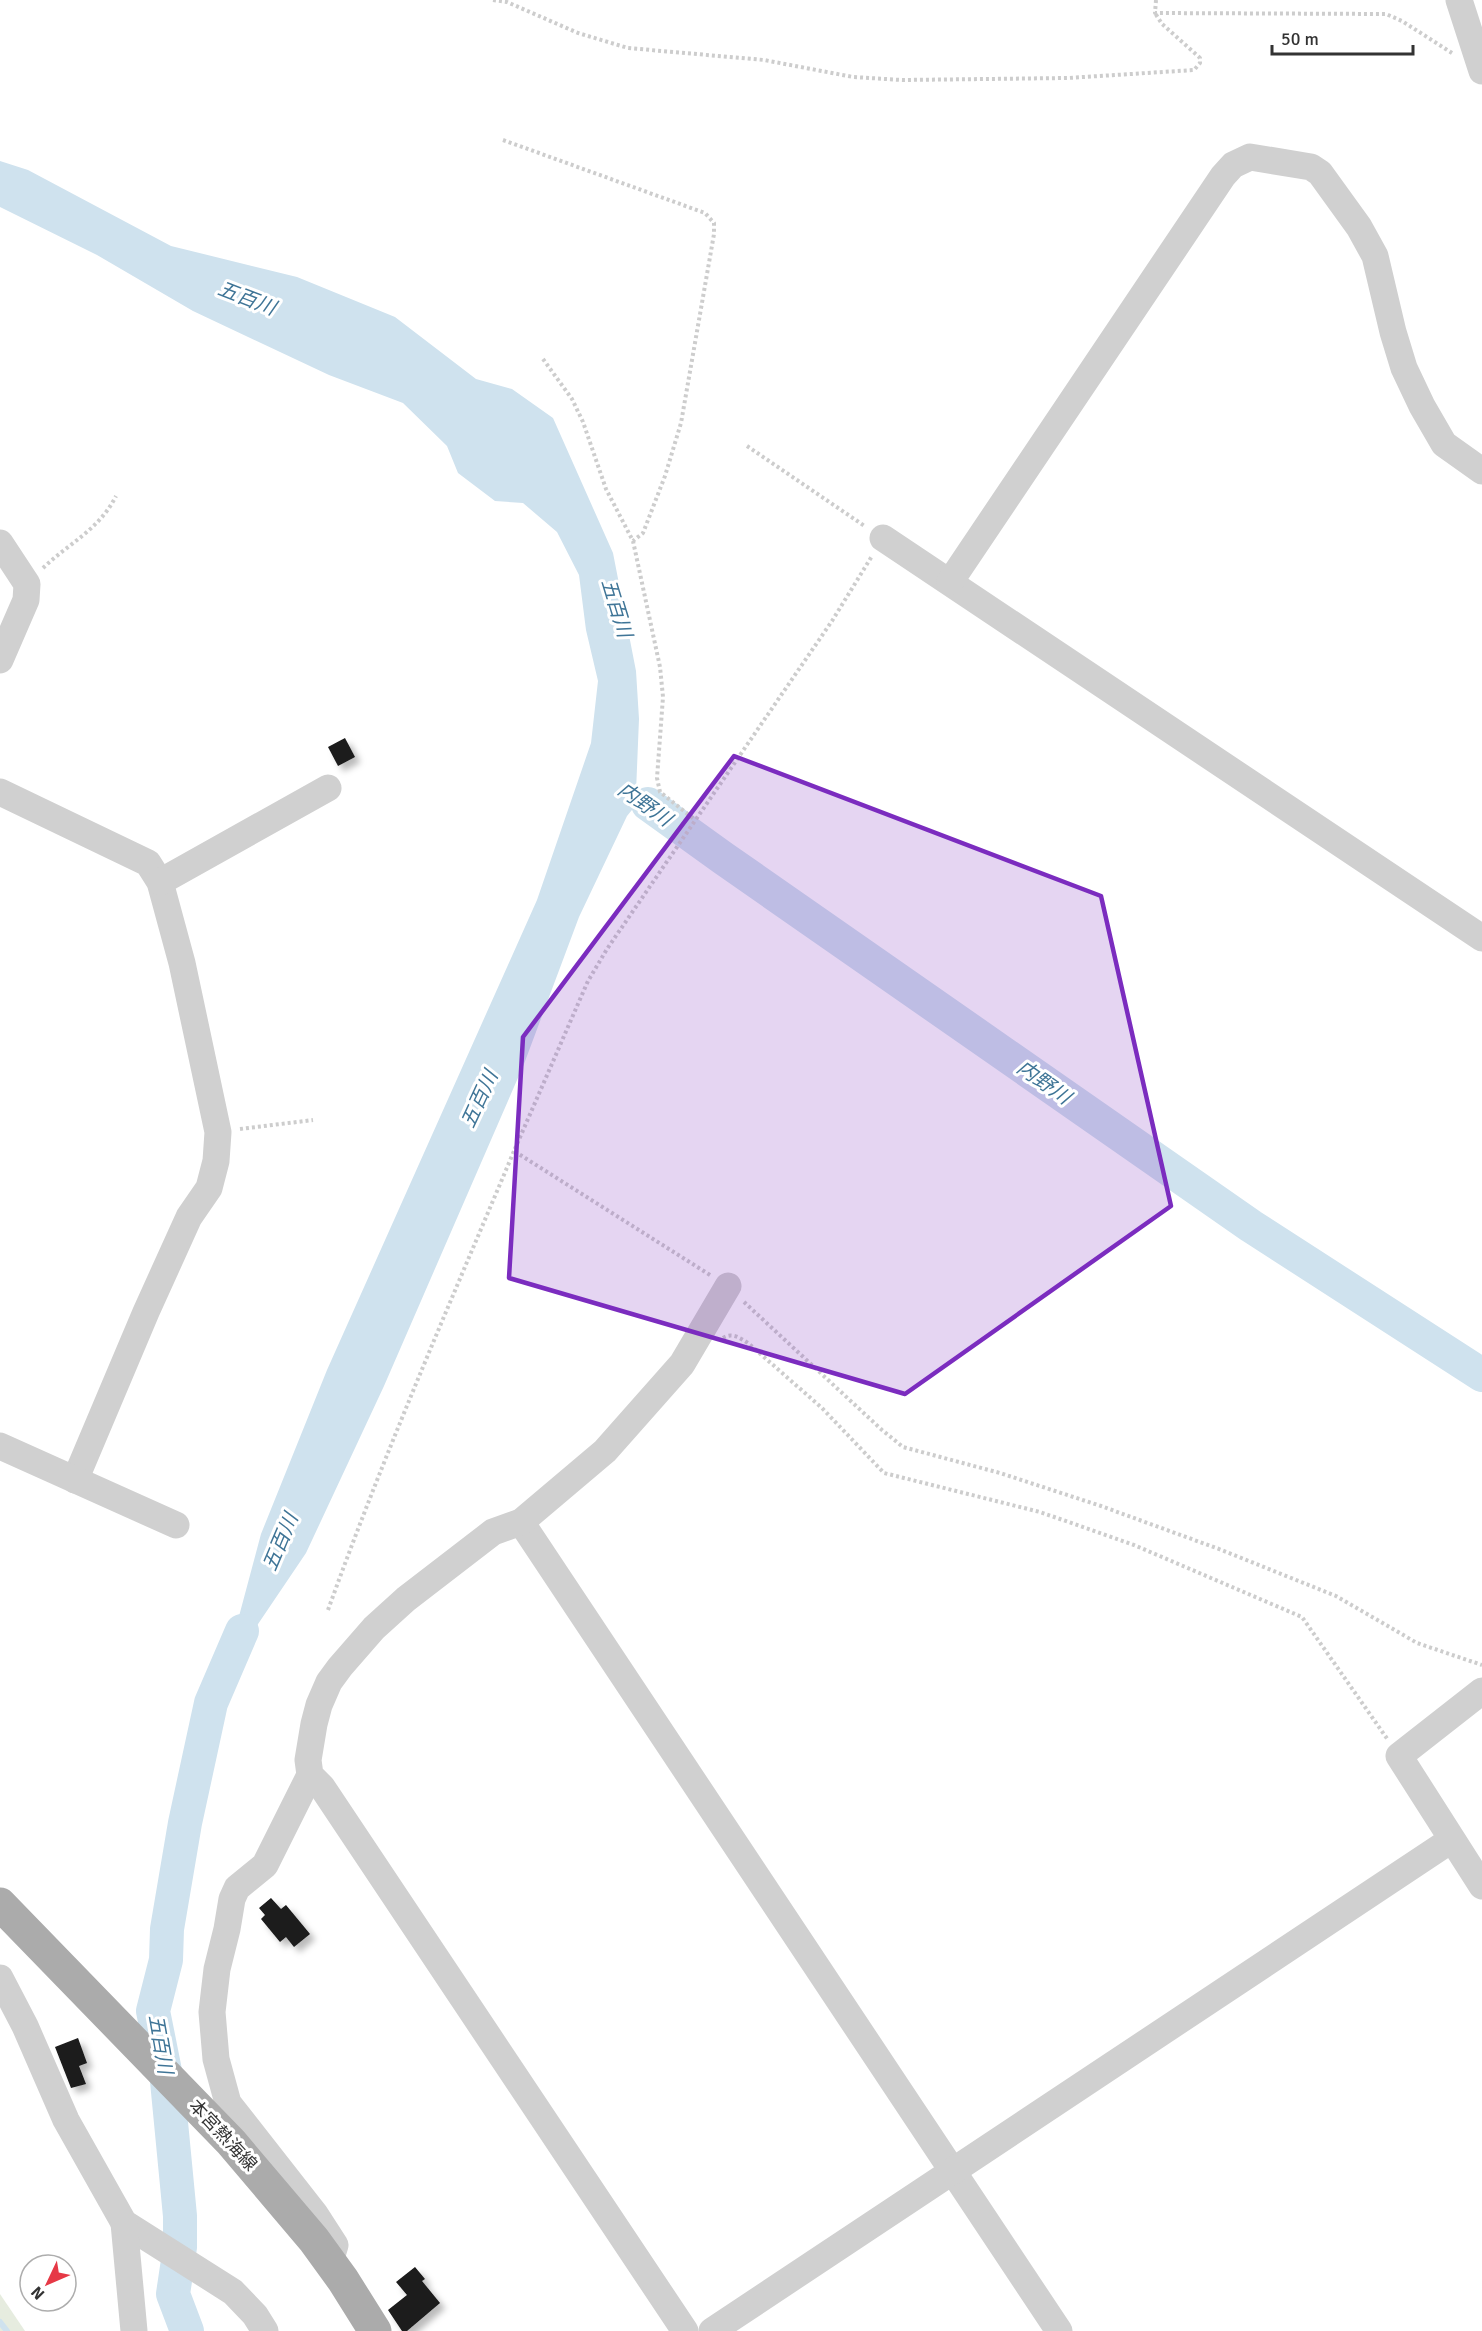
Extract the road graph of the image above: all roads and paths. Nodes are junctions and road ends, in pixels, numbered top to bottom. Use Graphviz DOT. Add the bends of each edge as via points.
graph roads {
  1 [pos="493,0"];
  2 [pos="1156,0"];
  3 [pos="1459,0"];
  4 [pos="1155,13"];
  5 [pos="1480,64"];
  6 [pos="503,140"];
  7 [pos="543,359"];
  8 [pos="747,446"];
  9 [pos="1482,471"];
  10 [pos="116,496"];
  11 [pos="883,538"];
  12 [pos="633,541"];
  13 [pos="0,543"];
  14 [pos="951,582"];
  15 [pos="27,584"];
  16 [pos="0,660"];
  17 [pos="328,788"];
  18 [pos="0,792"];
  19 [pos="694,819"];
  20 [pos="160,882"];
  21 [pos="1482,938"];
  22 [pos="314,1120"];
  23 [pos="218,1132"];
  24 [pos="514,1151"];
  25 [pos="728,1286"];
  26 [pos="721,1340"];
  27 [pos="0,1446"];
  28 [pos="75,1480"];
  29 [pos="521,1522"];
  30 [pos="176,1525"];
  31 [pos="328,1610"];
  32 [pos="1482,1665"];
  33 [pos="1482,1691"];
  34 [pos="1399,1756"];
  35 [pos="310,1775"];
  36 [pos="1451,1840"];
  37 [pos="1482,1886"];
  38 [pos="0,1904"];
  39 [pos="0,1978"];
  40 [pos="954,2172"];
  41 [pos="131,2227"];
  42 [pos="330,2262"];
  43 [pos="134,2331"];
  44 [pos="265,2331"];
  45 [pos="375,2331"];
  46 [pos="685,2331"];
  47 [pos="712,2331"];
  48 [pos="1059,2331"];
  1 -- 4 [label="path" via="628,48 723,55 853,77 902,80 1068,78 1194,70 1200,58"];
  2 -- 4 [label="path"];
  3 -- 5 [label="street"];
  4 -- 5 [label="path" via="1386,14 1460,58"];
  6 -- 12 [label="path" via="705,213 714,223 681,423 643,533"];
  7 -- 12 [label="path" via="572,399 606,489"];
  8 -- 11 [label="path"];
  9 -- 14 [label="street" via="1444,444 1422,406 1404,368 1375,256 1335,192 1311,167 1250,157 1233,165 1223,176"];
  10 -- 15 [label="path" via="107,513"];
  11 -- 14 [label="street"];
  11 -- 19 [label="path" via="832,621"];
  12 -- 19 [label="path" via="660,667 660,792"];
  13 -- 15 [label="street"];
  14 -- 21 [label="street"];
  15 -- 16 [label="street" via="26,600"];
  17 -- 20 [label="street"];
  18 -- 20 [label="street" via="148,863"];
  19 -- 24 [label="path" via="588,981"];
  20 -- 23 [label="street" via="182,963"];
  22 -- 23 [label="path"];
  23 -- 28 [label="street" via="209,1188 189,1217"];
  24 -- 25 [label="path"];
  24 -- 31 [label="path" via="351,1545"];
  25 -- 29 [label="street" via="682,1364 652,1399 605,1451"];
  25 -- 32 [label="path" via="903,1447 1079,1498 1219,1549 1336,1596 1417,1643"];
  26 -- 34 [label="path" via="728,1335 748,1343 822,1408 884,1473 1061,1520 1134,1545 1302,1617"];
  27 -- 28 [label="street"];
  28 -- 30 [label="street"];
  29 -- 35 [label="street" via="493,1532 406,1599 340,1667 326,1690 314,1724 308,1760"];
  29 -- 40 [label="street"];
  33 -- 34 [label="street"];
  34 -- 36 [label="street"];
  35 -- 42 [label="street" via="265,1865 237,1888 232,1899 212,2012 216,2059 228,2103 335,2245"];
  35 -- 46 [label="street" via="322,1787"];
  36 -- 37 [label="street"];
  36 -- 40 [label="street"];
  38 -- 42 [label="main road, 本宮熱海線" via="231,2142"];
  39 -- 41 [label="street" via="66,2120"];
  40 -- 47 [label="street"];
  40 -- 48 [label="street"];
  41 -- 43 [label="street"];
  41 -- 44 [label="street" via="233,2292 255,2314"];
  42 -- 45 [label="main road, 本宮熱海線"];
}
